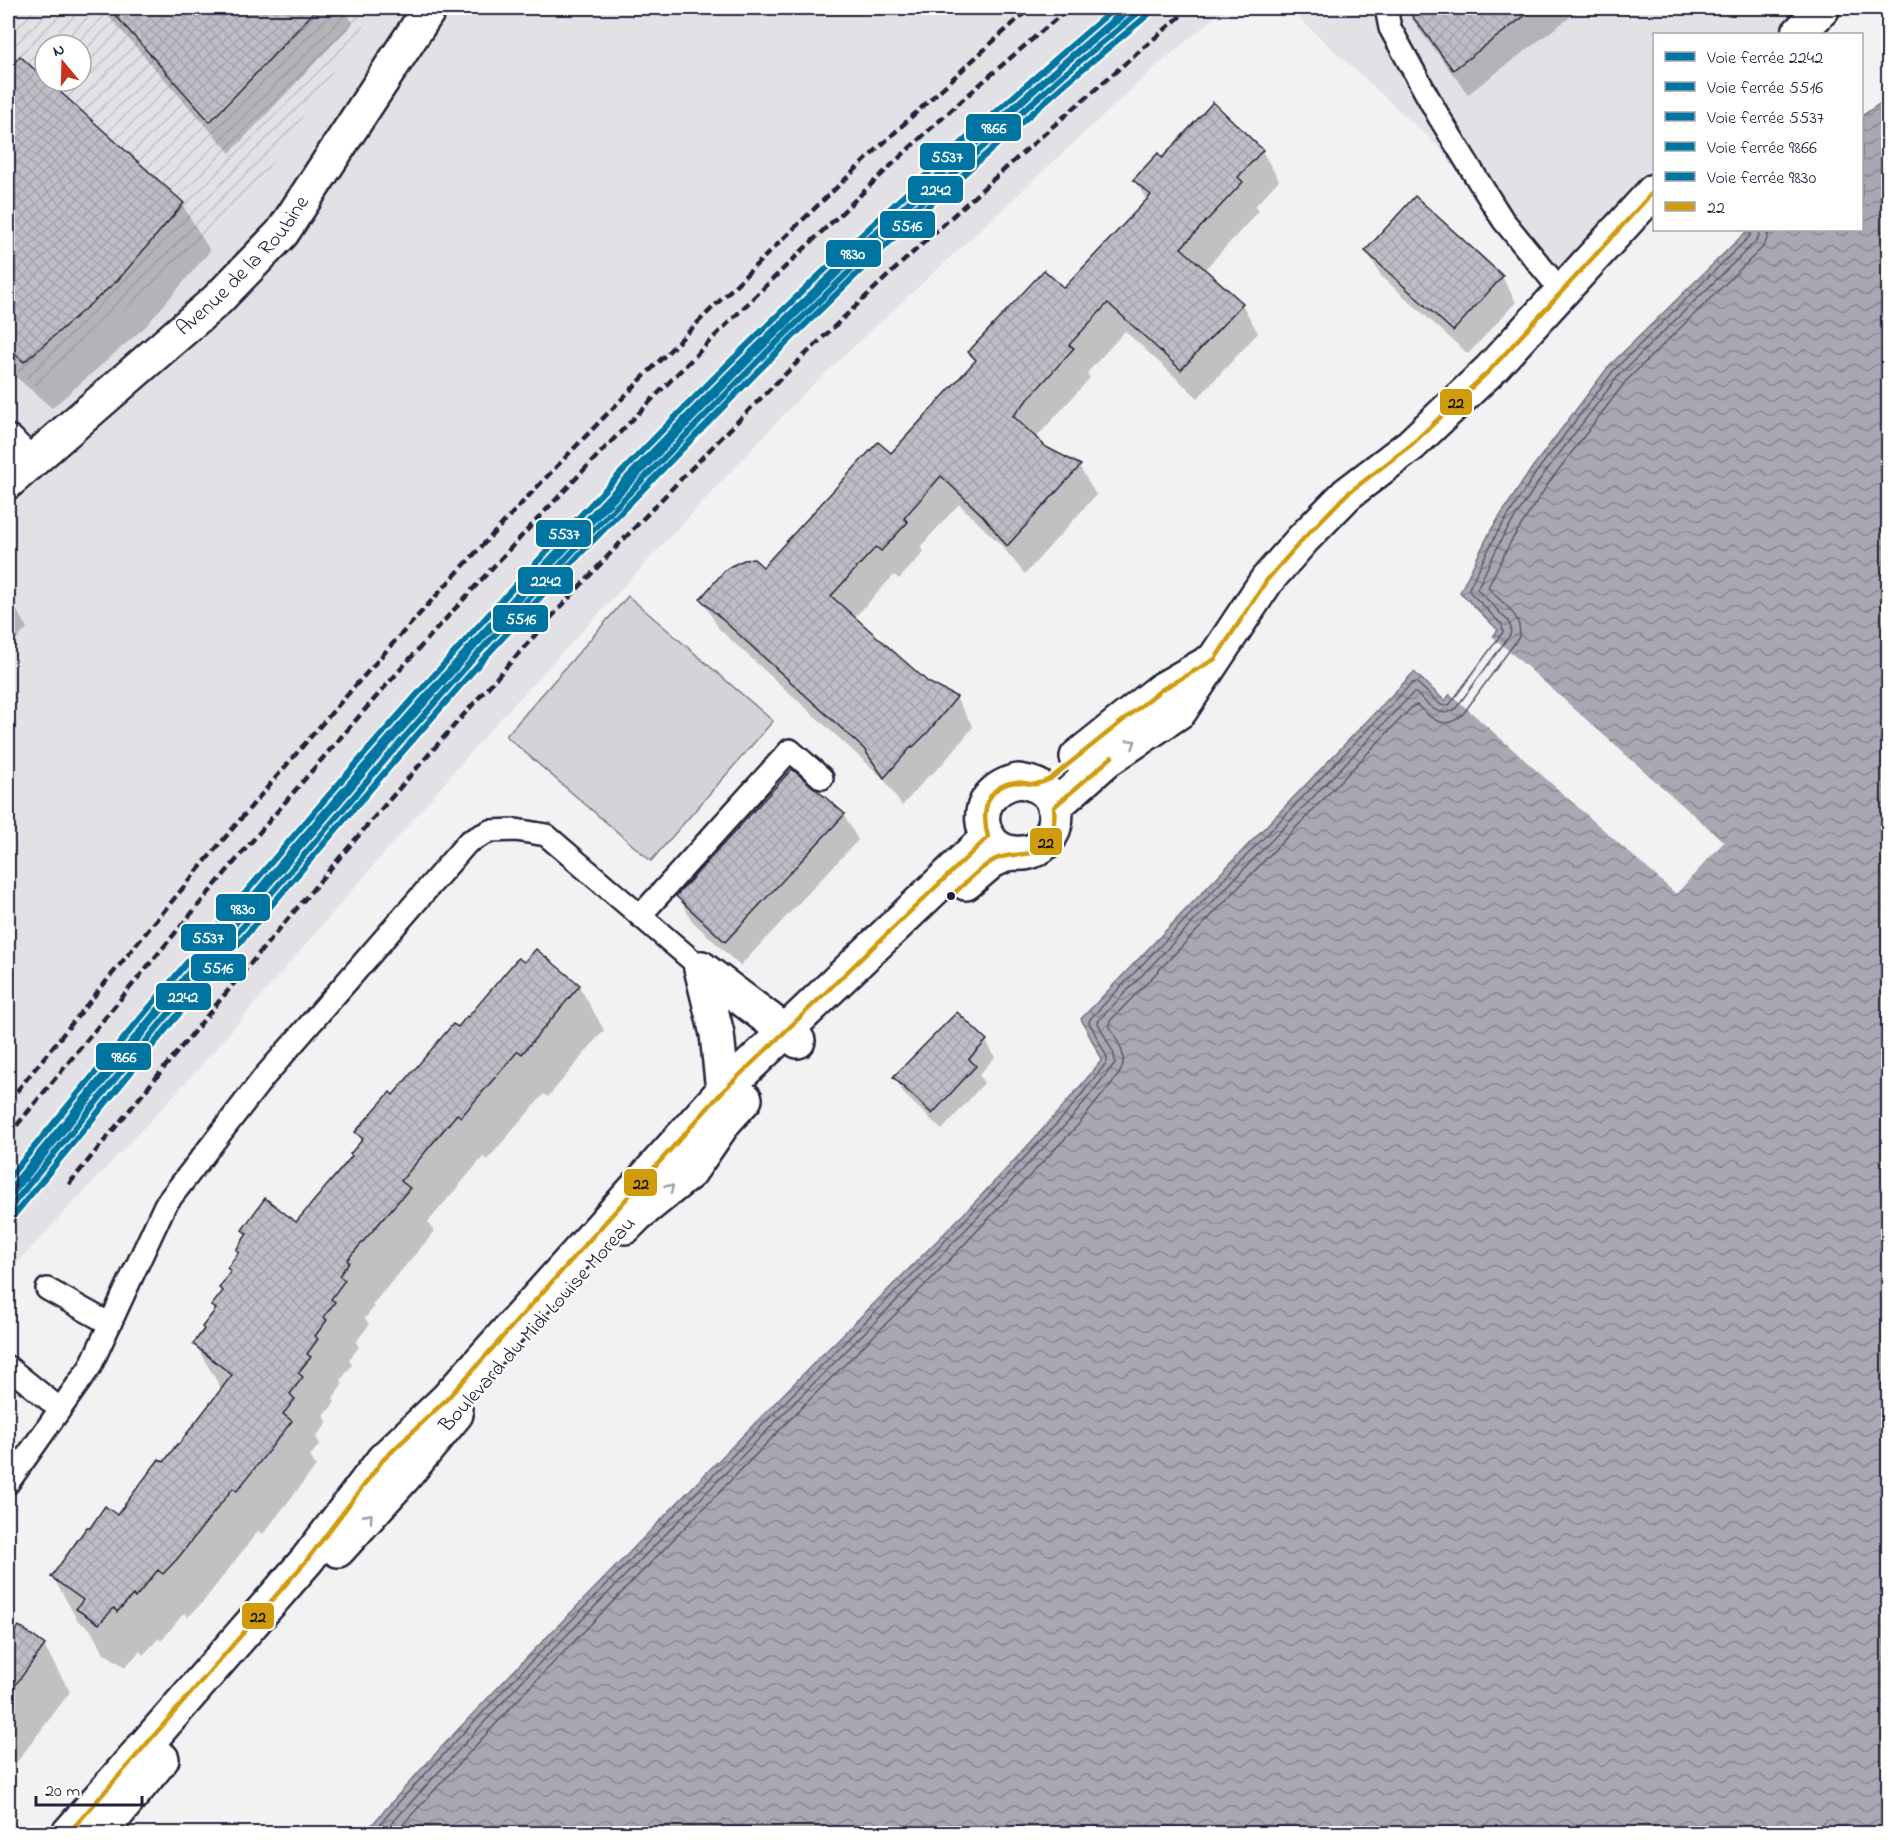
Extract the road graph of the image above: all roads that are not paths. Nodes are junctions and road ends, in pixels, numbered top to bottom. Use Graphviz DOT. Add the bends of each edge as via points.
graph roads {
  1 [pos="430,8"];
  2 [pos="1386,8"];
  3 [pos="1823,8"];
  4 [pos="1799,33"];
  5 [pos="1653,192"];
  6 [pos="1562,292"];
  7 [pos="14,463"];
  8 [pos="822,778"];
  9 [pos="1045,796"];
  10 [pos="999,845"];
  11 [pos="640,916"];
  12 [pos="701,968"];
  13 [pos="791,1036"];
  14 [pos="723,1091"];
  15 [pos="47,1289"];
  16 [pos="110,1324"];
  17 [pos="8,1367"];
  18 [pos="60,1409"];
  19 [pos="9,1476"];
  20 [pos="68,1833"];
  21 [pos="100,1833"];
  1 -- 7 [label="main road, Avenue de la Roubine" via="282,233 218,300"];
  2 -- 6 [label="lane" via="1390,28 1472,172 1503,220"];
  3 -- 4 [label="main road"];
  5 -- 6 [label="main road"];
  6 -- 9 [label="main road" via="1474,385 1411,445 1347,494 1303,539 1268,580 1215,659 1161,690 1050,779"];
  8 -- 11 [label="lane" via="790,750"];
  9 -- 10 [label="main road, Boulevard du Midi Louise Moreau" via="1056,819 1046,843 1022,854"];
  9 -- 10 [label="main road" via="1018,782 995,791 983,812 984,825"];
  10 -- 13 [label="main road, Boulevard du Midi Louise Moreau" via="992,861"];
  11 -- 12 [label="lane"];
  11 -- 16 [label="lane" via="546,835 490,831 468,842 264,1077 165,1205"];
  12 -- 13 [label="main road"];
  12 -- 14 [label="main road" via="717,1034"];
  13 -- 14 [label="main road, Boulevard du Midi Louise Moreau"];
  21 -- 13 [label="main road, Boulevard du Midi Louise Moreau, one-way" via="456,1414 637,1215 690,1172 724,1121"];
  14 -- 20 [label="main road, Boulevard du Midi Louise Moreau" via="447,1399 383,1460 307,1560"];
  15 -- 16 [label="lane"];
  16 -- 18 [label="lane" via="90,1367"];
  17 -- 18 [label="lane"];
  18 -- 19 [label="lane"];
}
